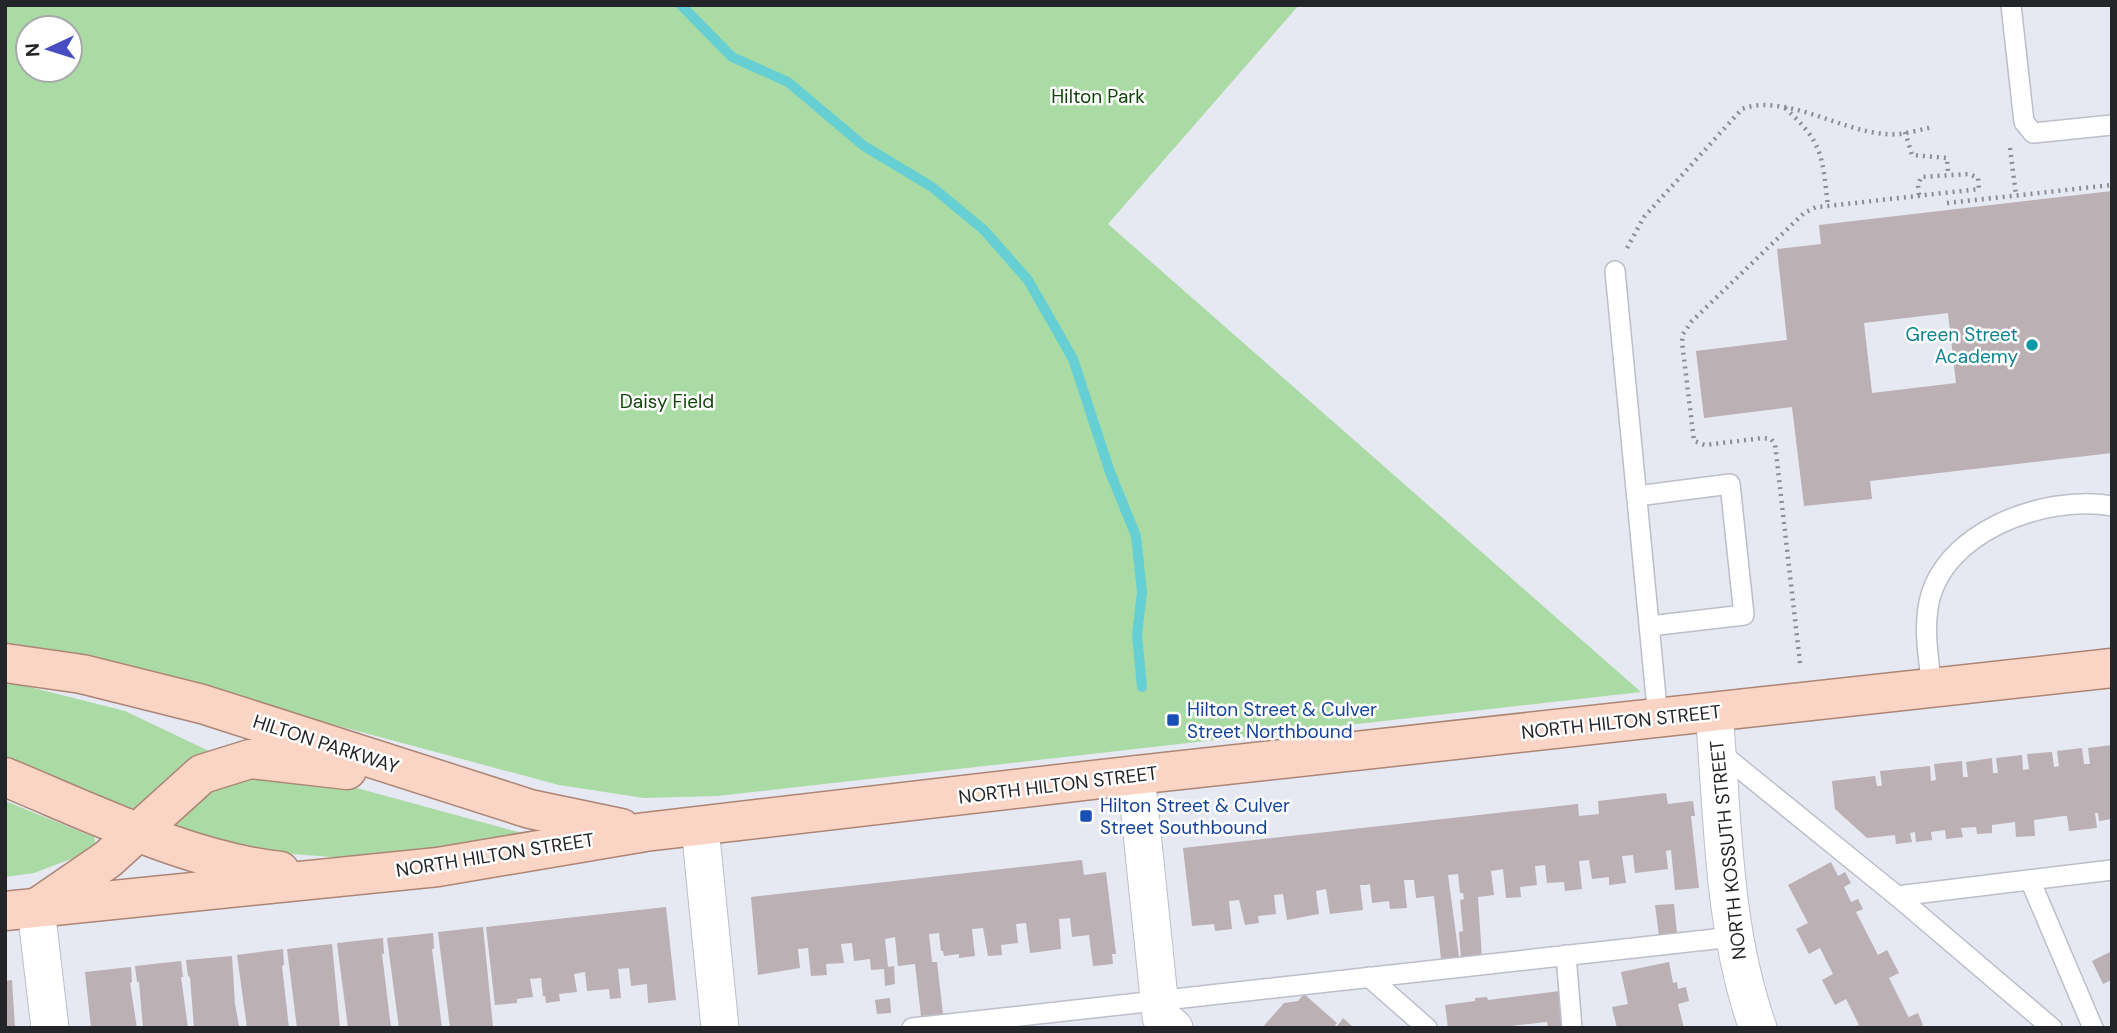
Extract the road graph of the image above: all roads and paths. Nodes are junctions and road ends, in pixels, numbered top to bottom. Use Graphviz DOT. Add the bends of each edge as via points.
graph roads {
  1 [pos="2011,5"];
  2 [pos="1784,107"];
  3 [pos="2112,125"];
  4 [pos="1933,127"];
  5 [pos="1905,132"];
  6 [pos="2008,136"];
  7 [pos="1948,174"];
  8 [pos="2112,185"];
  9 [pos="1919,195"];
  10 [pos="2016,195"];
  11 [pos="1947,203"];
  12 [pos="1828,206"];
  13 [pos="1627,248"];
  14 [pos="1615,271"];
  15 [pos="1637,496"];
  16 [pos="2112,506"];
  17 [pos="1650,626"];
  18 [pos="5,663"];
  19 [pos="1800,663"];
  20 [pos="2112,668"];
  21 [pos="1932,688"];
  22 [pos="1714,712"];
  23 [pos="1658,718"];
  24 [pos="1717,750"];
  25 [pos="1136,775"];
  26 [pos="5,777"];
  27 [pos="498,799"];
  28 [pos="700,827"];
  29 [pos="138,831"];
  30 [pos="645,832"];
  31 [pos="2112,870"];
  32 [pos="334,877"];
  33 [pos="2030,880"];
  34 [pos="1897,896"];
  35 [pos="21,910"];
  36 [pos="1733,937"];
  37 [pos="1566,955"];
  38 [pos="1370,977"];
  39 [pos="1167,1014"];
  40 [pos="937,1027"];
  41 [pos="50,1028"];
  42 [pos="720,1028"];
  43 [pos="912,1028"];
  44 [pos="1427,1028"];
  45 [pos="1572,1028"];
  46 [pos="1758,1028"];
  47 [pos="2052,1028"];
  48 [pos="2093,1028"];
  1 -- 3 [label="lane" via="2024,122 2033,133"];
  2 -- 5 [label="path" via="1872,132"];
  2 -- 12 [label="path" via="1804,125 1821,153"];
  2 -- 13 [label="path" via="1763,104 1742,109 1644,217"];
  4 -- 5 [label="path"];
  5 -- 7 [label="path" via="1912,155 1947,158"];
  6 -- 10 [label="path"];
  7 -- 9 [label="path" via="1921,177"];
  7 -- 9 [label="path" via="1978,178 1979,188"];
  8 -- 10 [label="path"];
  9 -- 12 [label="path"];
  10 -- 11 [label="path"];
  12 -- 19 [label="path" via="1816,207 1796,219 1692,321 1682,342 1694,441 1705,445 1763,438 1775,444"];
  14 -- 15 [label="lane"];
  15 -- 17 [label="lane"];
  15 -- 17 [label="lane" via="1730,484 1744,615"];
  16 -- 21 [label="lane" via="2070,504 2032,510 2003,522 1953,558 1935,584 1928,607"];
  17 -- 23 [label="lane"];
  18 -- 27 [label="main road, HILTON PARKWAY" via="82,674 202,704"];
  20 -- 21 [label="main road, NORTH HILTON STREET"];
  21 -- 22 [label="main road, NORTH HILTON STREET"];
  22 -- 23 [label="main road, NORTH HILTON STREET"];
  22 -- 24 [label="street, NORTH KOSSUTH STREET"];
  23 -- 25 [label="main road, NORTH HILTON STREET"];
  24 -- 34 [label="lane"];
  24 -- 36 [label="street, NORTH KOSSUTH STREET"];
  25 -- 28 [label="main road, NORTH HILTON STREET"];
  25 -- 39 [label="street"];
  26 -- 29 [label="main road"];
  27 -- 29 [label="main road" via="326,766 250,759 202,774"];
  27 -- 30 [label="main road, HILTON PARKWAY"];
  28 -- 30 [label="main road, NORTH HILTON STREET"];
  28 -- 42 [label="street"];
  29 -- 32 [label="main road" via="200,854 263,869"];
  29 -- 35 [label="main road" via="108,859"];
  30 -- 32 [label="main road, NORTH HILTON STREET" via="438,867"];
  31 -- 33 [label="lane"];
  32 -- 35 [label="main road, NORTH HILTON STREET"];
  33 -- 34 [label="lane"];
  33 -- 48 [label="lane"];
  34 -- 47 [label="lane"];
  35 -- 41 [label="street"];
  36 -- 37 [label="lane"];
  36 -- 46 [label="street, NORTH KOSSUTH STREET"];
  37 -- 38 [label="lane"];
  37 -- 45 [label="lane"];
  38 -- 39 [label="lane"];
  38 -- 44 [label="lane"];
  39 -- 40 [label="lane"];
  40 -- 43 [label="lane"];
}
